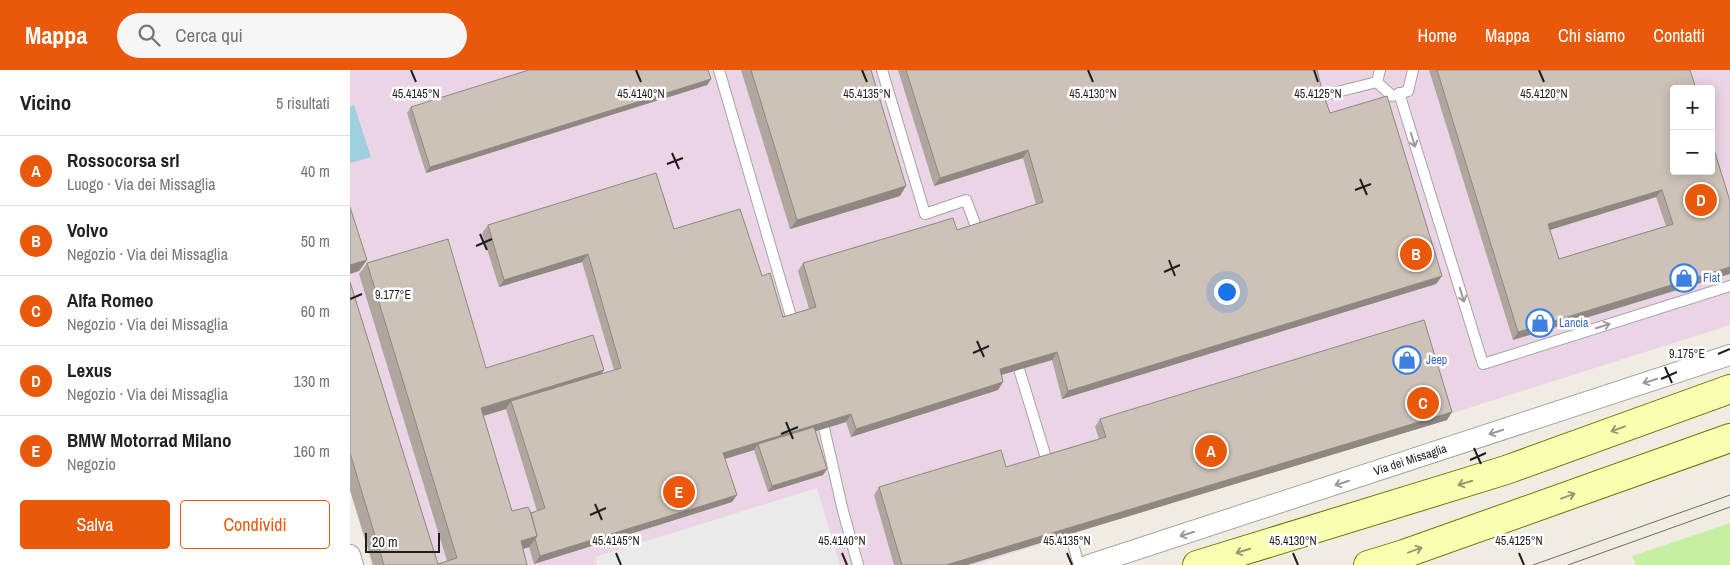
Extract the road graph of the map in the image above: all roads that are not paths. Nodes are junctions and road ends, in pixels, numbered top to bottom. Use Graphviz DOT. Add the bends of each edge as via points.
graph roads {
  1 [pos="719,70"];
  2 [pos="882,70"];
  3 [pos="1380,70"];
  4 [pos="1413,70"];
  5 [pos="1377,82"];
  6 [pos="1399,93"];
  7 [pos="1317,97"];
  8 [pos="977,229"];
  9 [pos="1730,286"];
  10 [pos="792,320"];
  11 [pos="1730,355"];
  12 [pos="1019,369"];
  13 [pos="1730,389"];
  14 [pos="824,428"];
  15 [pos="1730,438"];
  16 [pos="1047,461"];
  17 [pos="1070,534"];
  18 [pos="350,555"];
  19 [pos="1096,564"];
  20 [pos="353,565"];
  21 [pos="858,565"];
  22 [pos="1079,565"];
  23 [pos="1197,565"];
  24 [pos="1368,565"];
  1 -- 10 [label="lane"];
  2 -- 8 [label="lane" via="925,214 966,200"];
  3 -- 5 [label="lane"];
  4 -- 6 [label="lane" via="1408,90"];
  5 -- 6 [label="lane" via="1392,96"];
  5 -- 7 [label="lane"];
  6 -- 9 [label="lane, one-way" via="1483,364"];
  11 -- 19 [label="street, Via dei Missaglia, one-way"];
  12 -- 16 [label="lane"];
  13 -- 23 [label="main road, one-way" via="1506,470"];
  14 -- 21 [label="lane"];
  24 -- 15 [label="main road, one-way"];
  17 -- 22 [label="lane"];
  18 -- 20 [label="street"];
}
